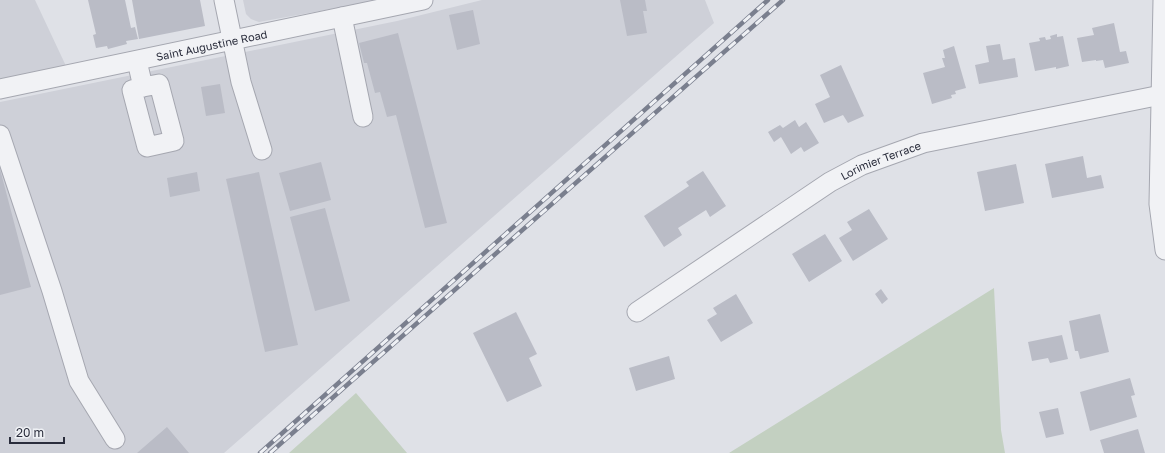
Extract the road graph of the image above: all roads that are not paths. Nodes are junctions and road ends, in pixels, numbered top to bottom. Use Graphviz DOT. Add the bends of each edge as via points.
graph roads {
  1 [pos="224,0"];
  2 [pos="422,0"];
  3 [pos="1163,0"];
  4 [pos="342,17"];
  5 [pos="233,40"];
  6 [pos="137,60"];
  7 [pos="143,87"];
  8 [pos="0,89"];
  9 [pos="1161,94"];
  10 [pos="363,117"];
  11 [pos="0,135"];
  12 [pos="262,150"];
  13 [pos="1165,250"];
  14 [pos="637,312"];
  15 [pos="115,439"];
  1 -- 5 [label="street"];
  2 -- 4 [label="street, Saint Augustine Road"];
  3 -- 9 [label="street"];
  4 -- 5 [label="street, Saint Augustine Road"];
  4 -- 10 [label="street"];
  5 -- 6 [label="street, Saint Augustine Road"];
  5 -- 12 [label="street" via="241,82"];
  6 -- 7 [label="street"];
  6 -- 8 [label="street, Saint Augustine Road"];
  9 -- 13 [label="street" via="1159,204"];
  9 -- 14 [label="street, Lorimier Terrace" via="923,143 862,164 830,182"];
  11 -- 15 [label="street" via="79,381"];
}
